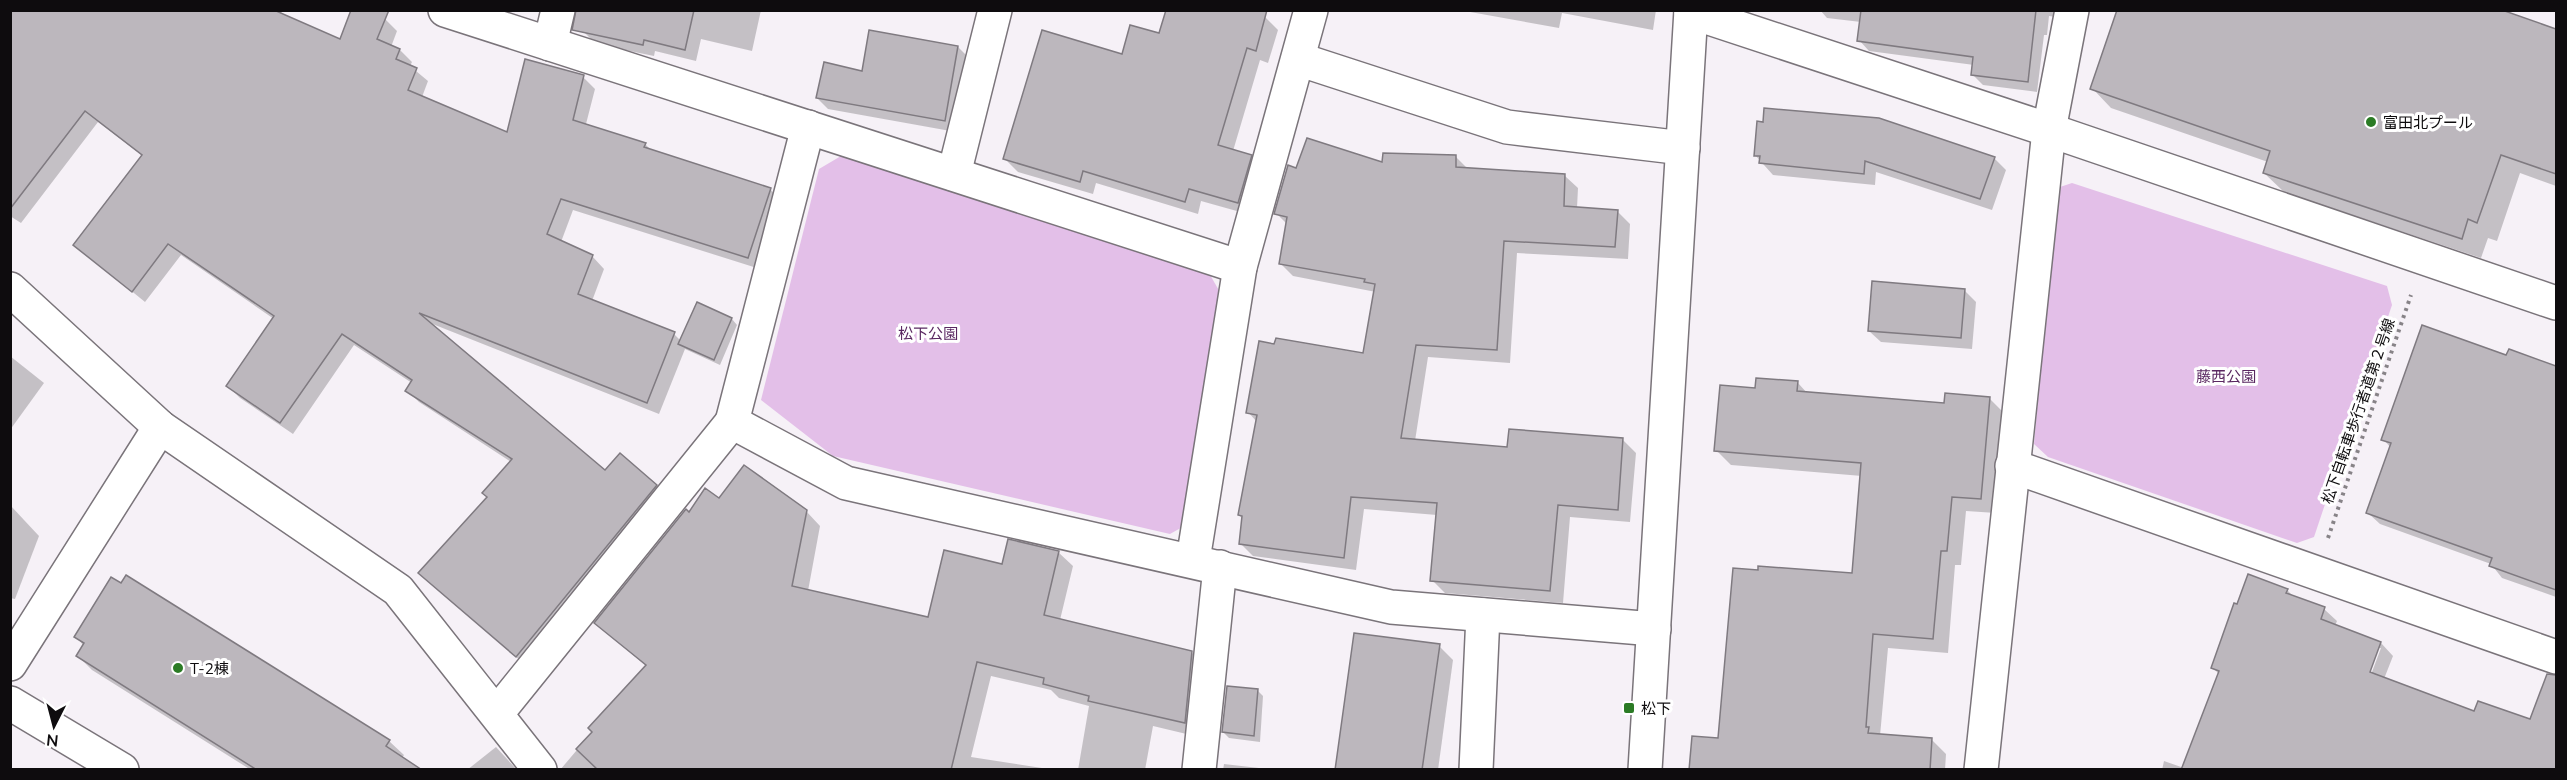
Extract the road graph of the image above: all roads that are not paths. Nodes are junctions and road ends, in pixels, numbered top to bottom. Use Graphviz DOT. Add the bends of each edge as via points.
graph roads {
  1 [pos="445,10"];
  2 [pos="558,10"];
  3 [pos="995,10"];
  4 [pos="1311,10"];
  5 [pos="2072,10"];
  6 [pos="1691,11"];
  7 [pos="550,44"];
  8 [pos="1298,60"];
  9 [pos="808,127"];
  10 [pos="2049,130"];
  11 [pos="1683,148"];
  12 [pos="954,174"];
  13 [pos="1240,267"];
  14 [pos="10,289"];
  15 [pos="2556,303"];
  16 [pos="732,422"];
  17 [pos="160,427"];
  18 [pos="2012,466"];
  19 [pos="1207,563"];
  20 [pos="1484,615"];
  21 [pos="1654,628"];
  22 [pos="2556,657"];
  23 [pos="10,664"];
  24 [pos="10,702"];
  25 [pos="498,712"];
  26 [pos="122,770"];
  27 [pos="540,770"];
  28 [pos="1199,770"];
  29 [pos="1476,770"];
  30 [pos="1645,770"];
  31 [pos="1981,770"];
  1 -- 7 [label="street"];
  2 -- 7 [label="street"];
  3 -- 12 [label="street"];
  4 -- 8 [label="street"];
  5 -- 10 [label="street"];
  6 -- 10 [label="street"];
  6 -- 11 [label="street"];
  7 -- 9 [label="street"];
  8 -- 11 [label="street" via="1507,127"];
  8 -- 13 [label="street"];
  9 -- 12 [label="street"];
  9 -- 16 [label="street"];
  10 -- 15 [label="street"];
  10 -- 18 [label="street"];
  11 -- 21 [label="street"];
  12 -- 13 [label="street"];
  13 -- 19 [label="street"];
  14 -- 17 [label="street"];
  16 -- 19 [label="street" via="846,483"];
  16 -- 25 [label="street"];
  17 -- 23 [label="street"];
  17 -- 25 [label="street" via="398,590"];
  18 -- 22 [label="street"];
  18 -- 31 [label="street"];
  19 -- 20 [label="street" via="1391,607"];
  19 -- 28 [label="street"];
  20 -- 21 [label="street"];
  20 -- 29 [label="street"];
  21 -- 30 [label="street"];
  24 -- 26 [label="street"];
  25 -- 27 [label="street"];
}
